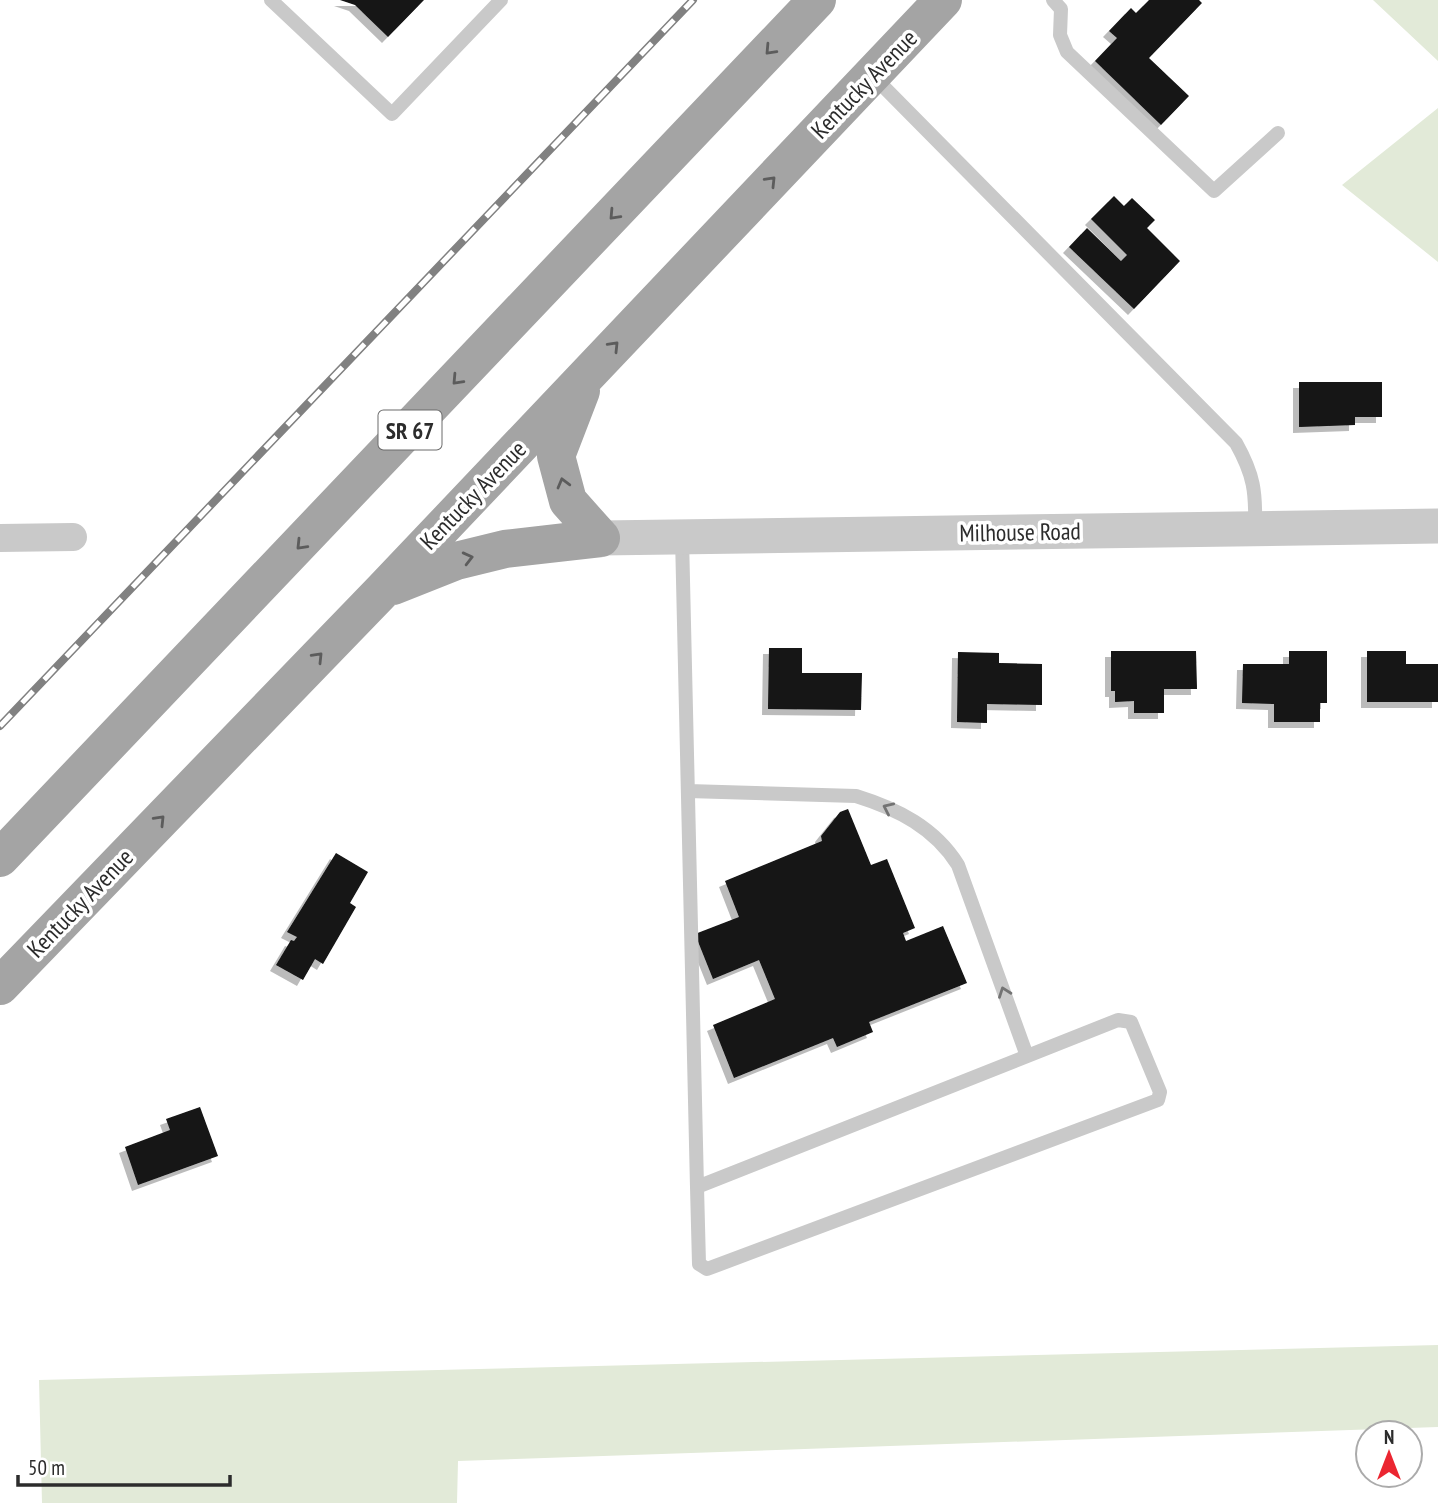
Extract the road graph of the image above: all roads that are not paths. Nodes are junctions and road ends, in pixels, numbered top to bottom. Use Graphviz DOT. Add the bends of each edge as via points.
graph roads {
  1 [pos="271,0"];
  2 [pos="500,0"];
  3 [pos="817,0"];
  4 [pos="943,0"];
  5 [pos="1062,3"];
  6 [pos="872,75"];
  7 [pos="1278,132"];
  8 [pos="587,374"];
  9 [pos="1438,526"];
  10 [pos="1255,529"];
  11 [pos="73,537"];
  12 [pos="682,537"];
  13 [pos="0,538"];
  14 [pos="601,538"];
  15 [pos="382,591"];
  16 [pos="688,792"];
  17 [pos="0,858"];
  18 [pos="0,986"];
  19 [pos="1027,1056"];
  20 [pos="697,1187"];
  1 -- 2 [label="lane" via="392,114"];
  3 -- 17 [label="main road, SR 67, one-way"];
  4 -- 6 [label="main road, Kentucky Avenue"];
  5 -- 7 [label="lane" via="1060,35 1067,52 1214,191"];
  8 -- 6 [label="main road, Kentucky Avenue, one-way"];
  6 -- 10 [label="lane" via="1236,443 1251,470"];
  14 -- 8 [label="main road, one-way" via="568,501 556,456"];
  8 -- 15 [label="main road, Kentucky Avenue"];
  9 -- 10 [label="street, Milhouse Road"];
  10 -- 12 [label="street, Milhouse Road"];
  11 -- 13 [label="street"];
  12 -- 14 [label="street, Milhouse Road"];
  12 -- 16 [label="lane"];
  15 -- 14 [label="main road, one-way" via="456,561 505,549"];
  18 -- 15 [label="main road, Kentucky Avenue, one-way"];
  19 -- 16 [label="lane, one-way" via="958,865 931,831 883,804 856,796"];
  16 -- 20 [label="lane"];
  19 -- 20 [label="lane"];
  19 -- 20 [label="lane" via="1118,1020 1131,1022 1160,1092 1158,1100 707,1269 699,1264"];
}
